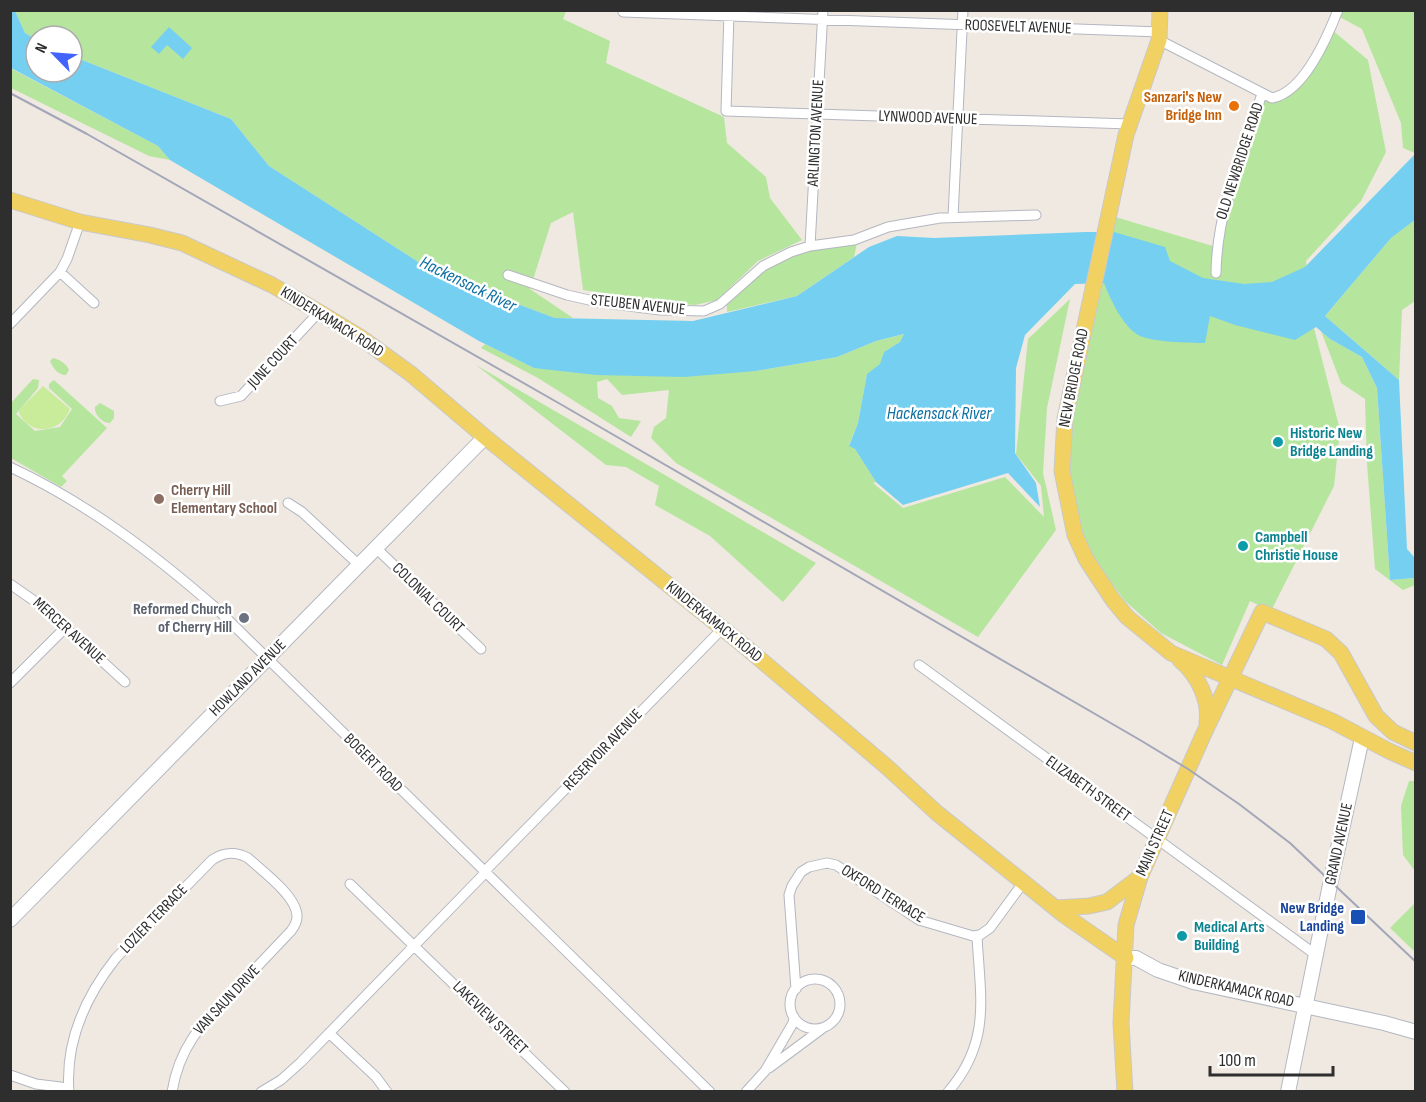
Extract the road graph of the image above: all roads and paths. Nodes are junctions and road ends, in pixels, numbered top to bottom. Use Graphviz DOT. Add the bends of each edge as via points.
graph roads {
  1 [pos="963,10"];
  2 [pos="1160,10"];
  3 [pos="1338,10"];
  4 [pos="623,12"];
  5 [pos="729,14"];
  6 [pos="822,16"];
  7 [pos="963,25"];
  8 [pos="1160,36"];
  9 [pos="1262,94"];
  10 [pos="816,114"];
  11 [pos="959,119"];
  12 [pos="1130,124"];
  13 [pos="10,200"];
  14 [pos="1036,215"];
  15 [pos="953,217"];
  16 [pos="80,222"];
  17 [pos="810,246"];
  18 [pos="60,272"];
  19 [pos="1216,273"];
  20 [pos="508,275"];
  21 [pos="94,303"];
  22 [pos="320,312"];
  23 [pos="10,324"];
  24 [pos="220,401"];
  25 [pos="485,437"];
  26 [pos="10,467"];
  27 [pos="288,503"];
  28 [pos="376,548"];
  29 [pos="359,565"];
  30 [pos="10,584"];
  31 [pos="66,627"];
  32 [pos="722,629"];
  33 [pos="480,649"];
  34 [pos="1171,652"];
  35 [pos="268,658"];
  36 [pos="919,666"];
  37 [pos="1231,679"];
  38 [pos="125,682"];
  39 [pos="10,683"];
  40 [pos="1332,721"];
  41 [pos="1205,731"];
  42 [pos="1362,738"];
  43 [pos="1416,745"];
  44 [pos="1416,763"];
  45 [pos="1156,839"];
  46 [pos="484,873"];
  47 [pos="1140,877"];
  48 [pos="1023,883"];
  49 [pos="350,884"];
  50 [pos="1056,908"];
  51 [pos="297,917"];
  52 [pos="10,920"];
  53 [pos="976,936"];
  54 [pos="416,945"];
  55 [pos="1316,955"];
  56 [pos="1125,958"];
  57 [pos="796,989"];
  58 [pos="1305,1005"];
  59 [pos="794,1017"];
  60 [pos="826,1026"];
  61 [pos="1416,1032"];
  62 [pos="329,1033"];
  63 [pos="765,1071"];
  64 [pos="10,1076"];
  65 [pos="69,1090"];
  66 [pos="172,1092"];
  67 [pos="261,1092"];
  68 [pos="387,1092"];
  69 [pos="566,1092"];
  70 [pos="710,1092"];
  71 [pos="746,1092"];
  72 [pos="948,1092"];
  73 [pos="1125,1092"];
  74 [pos="1288,1092"];
  1 -- 7 [label="street"];
  2 -- 8 [label="main road, NEW BRIDGE ROAD"];
  3 -- 9 [label="street" via="1320,51 1289,92 1272,98"];
  4 -- 5 [label="street, ROOSEVELT AVENUE"];
  5 -- 6 [label="street, ROOSEVELT AVENUE"];
  5 -- 10 [label="street, LYNWOOD AVENUE" via="726,111"];
  6 -- 7 [label="street, ROOSEVELT AVENUE"];
  6 -- 10 [label="street, ARLINGTON AVENUE"];
  7 -- 8 [label="street, ROOSEVELT AVENUE"];
  7 -- 11 [label="street"];
  8 -- 9 [label="street, OLD NEWBRIDGE ROAD"];
  8 -- 12 [label="main road, NEW BRIDGE ROAD"];
  9 -- 19 [label="street, OLD NEWBRIDGE ROAD" via="1220,222"];
  10 -- 11 [label="street, LYNWOOD AVENUE"];
  10 -- 17 [label="street, ARLINGTON AVENUE"];
  11 -- 12 [label="street, LYNWOOD AVENUE"];
  11 -- 15 [label="street"];
  12 -- 34 [label="main road, NEW BRIDGE ROAD" via="1065,419 1062,471 1075,535 1101,584 1127,617"];
  13 -- 16 [label="main road, KINDERKAMACK ROAD"];
  14 -- 15 [label="street, STEUBEN AVENUE"];
  15 -- 17 [label="street, STEUBEN AVENUE" via="888,227 854,240"];
  16 -- 18 [label="street"];
  16 -- 22 [label="main road, KINDERKAMACK ROAD" via="182,243"];
  17 -- 20 [label="street, STEUBEN AVENUE" via="763,266 720,304 704,311 598,302 567,296"];
  18 -- 21 [label="street"];
  18 -- 23 [label="street"];
  22 -- 24 [label="street, JUNE COURT" via="241,396"];
  22 -- 25 [label="main road, KINDERKAMACK ROAD" via="411,374"];
  25 -- 28 [label="street, HOWLAND AVENUE"];
  25 -- 32 [label="main road, KINDERKAMACK ROAD"];
  26 -- 35 [label="street, BOGERT ROAD" via="68,498 145,549"];
  27 -- 29 [label="street"];
  28 -- 29 [label="street, HOWLAND AVENUE"];
  28 -- 33 [label="street, COLONIAL COURT"];
  29 -- 35 [label="street, HOWLAND AVENUE"];
  30 -- 31 [label="street, MERCER AVENUE"];
  31 -- 38 [label="street, MERCER AVENUE"];
  31 -- 39 [label="street"];
  32 -- 46 [label="street, RESERVOIR AVENUE"];
  32 -- 48 [label="main road, KINDERKAMACK ROAD"];
  34 -- 37 [label="main road, NEW BRIDGE ROAD"];
  34 -- 41 [label="main road" via="1194,674 1206,699"];
  35 -- 46 [label="street, BOGERT ROAD"];
  35 -- 52 [label="street, HOWLAND AVENUE"];
  36 -- 45 [label="street, ELIZABETH STREET"];
  37 -- 40 [label="main road, NEW BRIDGE ROAD"];
  37 -- 41 [label="main road, MAIN STREET"];
  37 -- 43 [label="main road, MAIN STREET" via="1262,612 1326,639 1341,653 1376,716"];
  40 -- 42 [label="main road"];
  40 -- 43 [label="main road"];
  41 -- 45 [label="main road, MAIN STREET"];
  42 -- 44 [label="main road"];
  42 -- 55 [label="street, GRAND AVENUE"];
  45 -- 47 [label="main road, MAIN STREET"];
  45 -- 55 [label="street, ELIZABETH STREET"];
  46 -- 54 [label="street, RESERVOIR AVENUE"];
  46 -- 70 [label="street, BOGERT ROAD"];
  47 -- 50 [label="main road" via="1107,902"];
  47 -- 56 [label="main road, MAIN STREET" via="1125,925"];
  48 -- 50 [label="main road, KINDERKAMACK ROAD"];
  48 -- 53 [label="street" via="990,928"];
  49 -- 54 [label="street, LAKEVIEW STREET"];
  50 -- 56 [label="main road, KINDERKAMACK ROAD"];
  51 -- 65 [label="street, LOZIER TERRACE" via="290,897 248,858 225,853 212,860 116,958 98,982 75,1033"];
  51 -- 66 [label="street, VAN SAUN DRIVE" via="291,931 198,1028 182,1057"];
  53 -- 57 [label="street, OXFORD TERRACE" via="919,920 843,868 817,864 796,878 789,895"];
  53 -- 72 [label="street" via="981,1008 978,1036 967,1066"];
  54 -- 62 [label="street, RESERVOIR AVENUE"];
  54 -- 69 [label="street, LAKEVIEW STREET"];
  55 -- 58 [label="street, GRAND AVENUE"];
  56 -- 58 [label="street, KINDERKAMACK ROAD" via="1136,958 1193,981"];
  56 -- 73 [label="main road, MAIN STREET" via="1121,1023"];
  57 -- 59 [label="street, OXFORD TERRACE" via="790,1002"];
  57 -- 60 [label="street, OXFORD TERRACE" via="815,979 834,988 839,1010"];
  58 -- 61 [label="street, KINDERKAMACK ROAD"];
  58 -- 74 [label="street, GRAND AVENUE"];
  59 -- 60 [label="street" via="811,1029"];
  59 -- 63 [label="street, OXFORD TERRACE"];
  60 -- 63 [label="street, OXFORD TERRACE"];
  62 -- 67 [label="street, RESERVOIR AVENUE" via="281,1080"];
  62 -- 68 [label="street"];
  63 -- 71 [label="street, OXFORD TERRACE"];
  64 -- 65 [label="street"];
}
